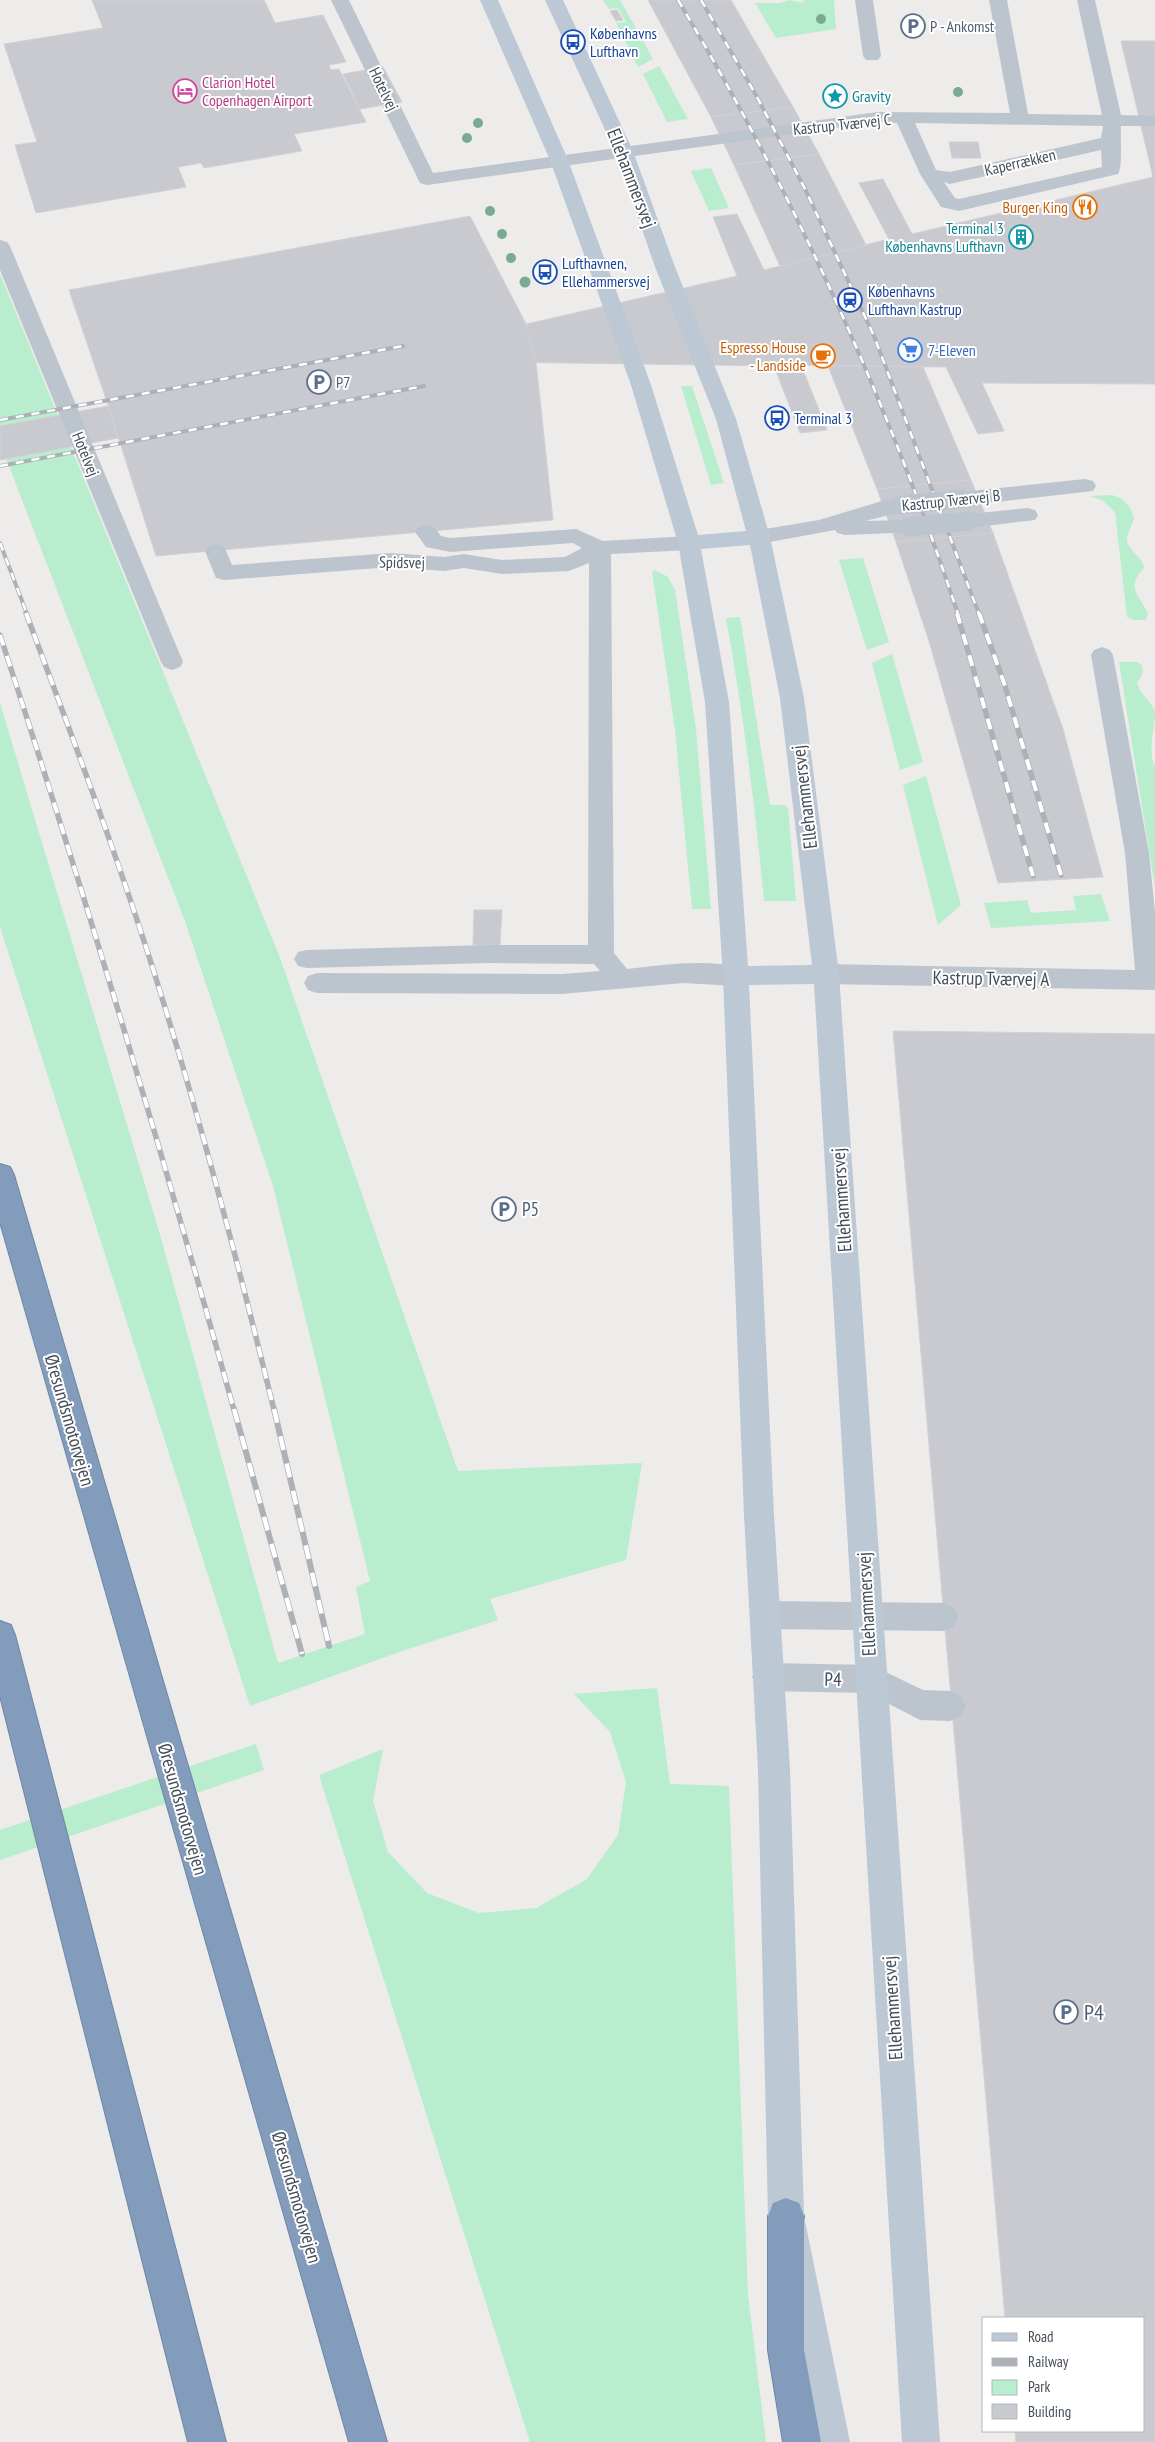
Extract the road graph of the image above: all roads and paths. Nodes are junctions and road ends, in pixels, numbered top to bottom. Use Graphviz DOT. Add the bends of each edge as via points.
graph roads {
  1 [pos="340,0"];
  2 [pos="488,0"];
  3 [pos="554,0"];
  4 [pos="864,0"];
  5 [pos="998,0"];
  6 [pos="1086,0"];
  7 [pos="872,56"];
  8 [pos="904,118"];
  9 [pos="1020,120"];
  10 [pos="1121,121"];
  11 [pos="1155,121"];
  12 [pos="1110,142"];
  13 [pos="624,152"];
  14 [pos="559,160"];
  15 [pos="928,174"];
  16 [pos="427,178"];
  17 [pos="0,246"];
  18 [pos="1085,486"];
  19 [pos="1027,515"];
  20 [pos="821,527"];
  21 [pos="426,532"];
  22 [pos="759,537"];
  23 [pos="689,543"];
  24 [pos="600,548"];
  25 [pos="216,551"];
  26 [pos="1102,655"];
  27 [pos="172,662"];
  28 [pos="601,955"];
  29 [pos="307,958"];
  30 [pos="826,974"];
  31 [pos="736,976"];
  32 [pos="621,979"];
  33 [pos="1152,980"];
  34 [pos="317,983"];
  35 [pos="0,1175"];
  36 [pos="765,1615"];
  37 [pos="867,1616"];
  38 [pos="943,1617"];
  39 [pos="0,1634"];
  40 [pos="768,1677"];
  41 [pos="871,1680"];
  42 [pos="950,1706"];
  43 [pos="786,2216"];
  44 [pos="207,2442"];
  45 [pos="368,2442"];
  46 [pos="802,2442"];
  47 [pos="831,2442"];
  48 [pos="921,2442"];
  1 -- 16 [label="lane, Hotelvej"];
  2 -- 14 [label="street"];
  3 -- 13 [label="street, Ellehammersvej"];
  4 -- 7 [label="lane"];
  5 -- 9 [label="lane"];
  6 -- 10 [label="lane, Kaperrækken"];
  8 -- 9 [label="lane, Kastrup Tværvej C"];
  8 -- 13 [label="lane, Kastrup Tværvej C" via="878,117"];
  8 -- 15 [label="lane, Kaperrækken"];
  9 -- 10 [label="lane, Kastrup Tværvej C"];
  10 -- 11 [label="lane"];
  10 -- 12 [label="lane, Kaperrækken"];
  12 -- 15 [label="lane, Kaperrækken" via="950,178"];
  12 -- 15 [label="lane, Kaperrækken" via="1111,170 959,205 948,203"];
  13 -- 14 [label="lane, Kastrup Tværvej C"];
  13 -- 22 [label="street, Ellehammersvej" via="726,419"];
  14 -- 16 [label="lane, Kastrup Tværvej C"];
  14 -- 23 [label="street" via="641,385"];
  17 -- 27 [label="lane, Hotelvej"];
  18 -- 20 [label="lane, Kastrup Tværvej B, bridge" via="890,506"];
  19 -- 20 [label="lane, Kastrup Tværvej B, bridge" via="896,528"];
  20 -- 22 [label="lane, Kastrup Tværvej B"];
  21 -- 24 [label="lane, Spidsvej" via="434,542 450,545 576,536"];
  22 -- 23 [label="street"];
  22 -- 30 [label="street, Ellehammersvej" via="792,698"];
  23 -- 24 [label="lane, Spidsvej"];
  23 -- 31 [label="street" via="717,702"];
  24 -- 25 [label="lane, Spidsvej" via="568,564 502,567 464,561 444,564 391,560 224,573"];
  24 -- 28 [label="lane"];
  26 -- 33 [label="lane" via="1137,853"];
  28 -- 29 [label="lane"];
  28 -- 32 [label="lane"];
  30 -- 31 [label="street"];
  30 -- 33 [label="lane, Kastrup Tværvej A"];
  30 -- 37 [label="street, Ellehammersvej"];
  31 -- 32 [label="lane" via="684,973"];
  31 -- 36 [label="street"];
  32 -- 34 [label="lane" via="562,984"];
  35 -- 45 [label="highway, Øresundsmotorvejen"];
  36 -- 37 [label="lane"];
  36 -- 40 [label="street"];
  37 -- 38 [label="lane"];
  37 -- 41 [label="street, Ellehammersvej"];
  39 -- 44 [label="highway"];
  40 -- 41 [label="lane, P4"];
  40 -- 43 [label="street" via="774,1769"];
  41 -- 42 [label="lane, P4" via="920,1705"];
  41 -- 48 [label="street, Ellehammersvej"];
  43 -- 46 [label="highway" via="786,2350"];
  43 -- 47 [label="street"];
}
